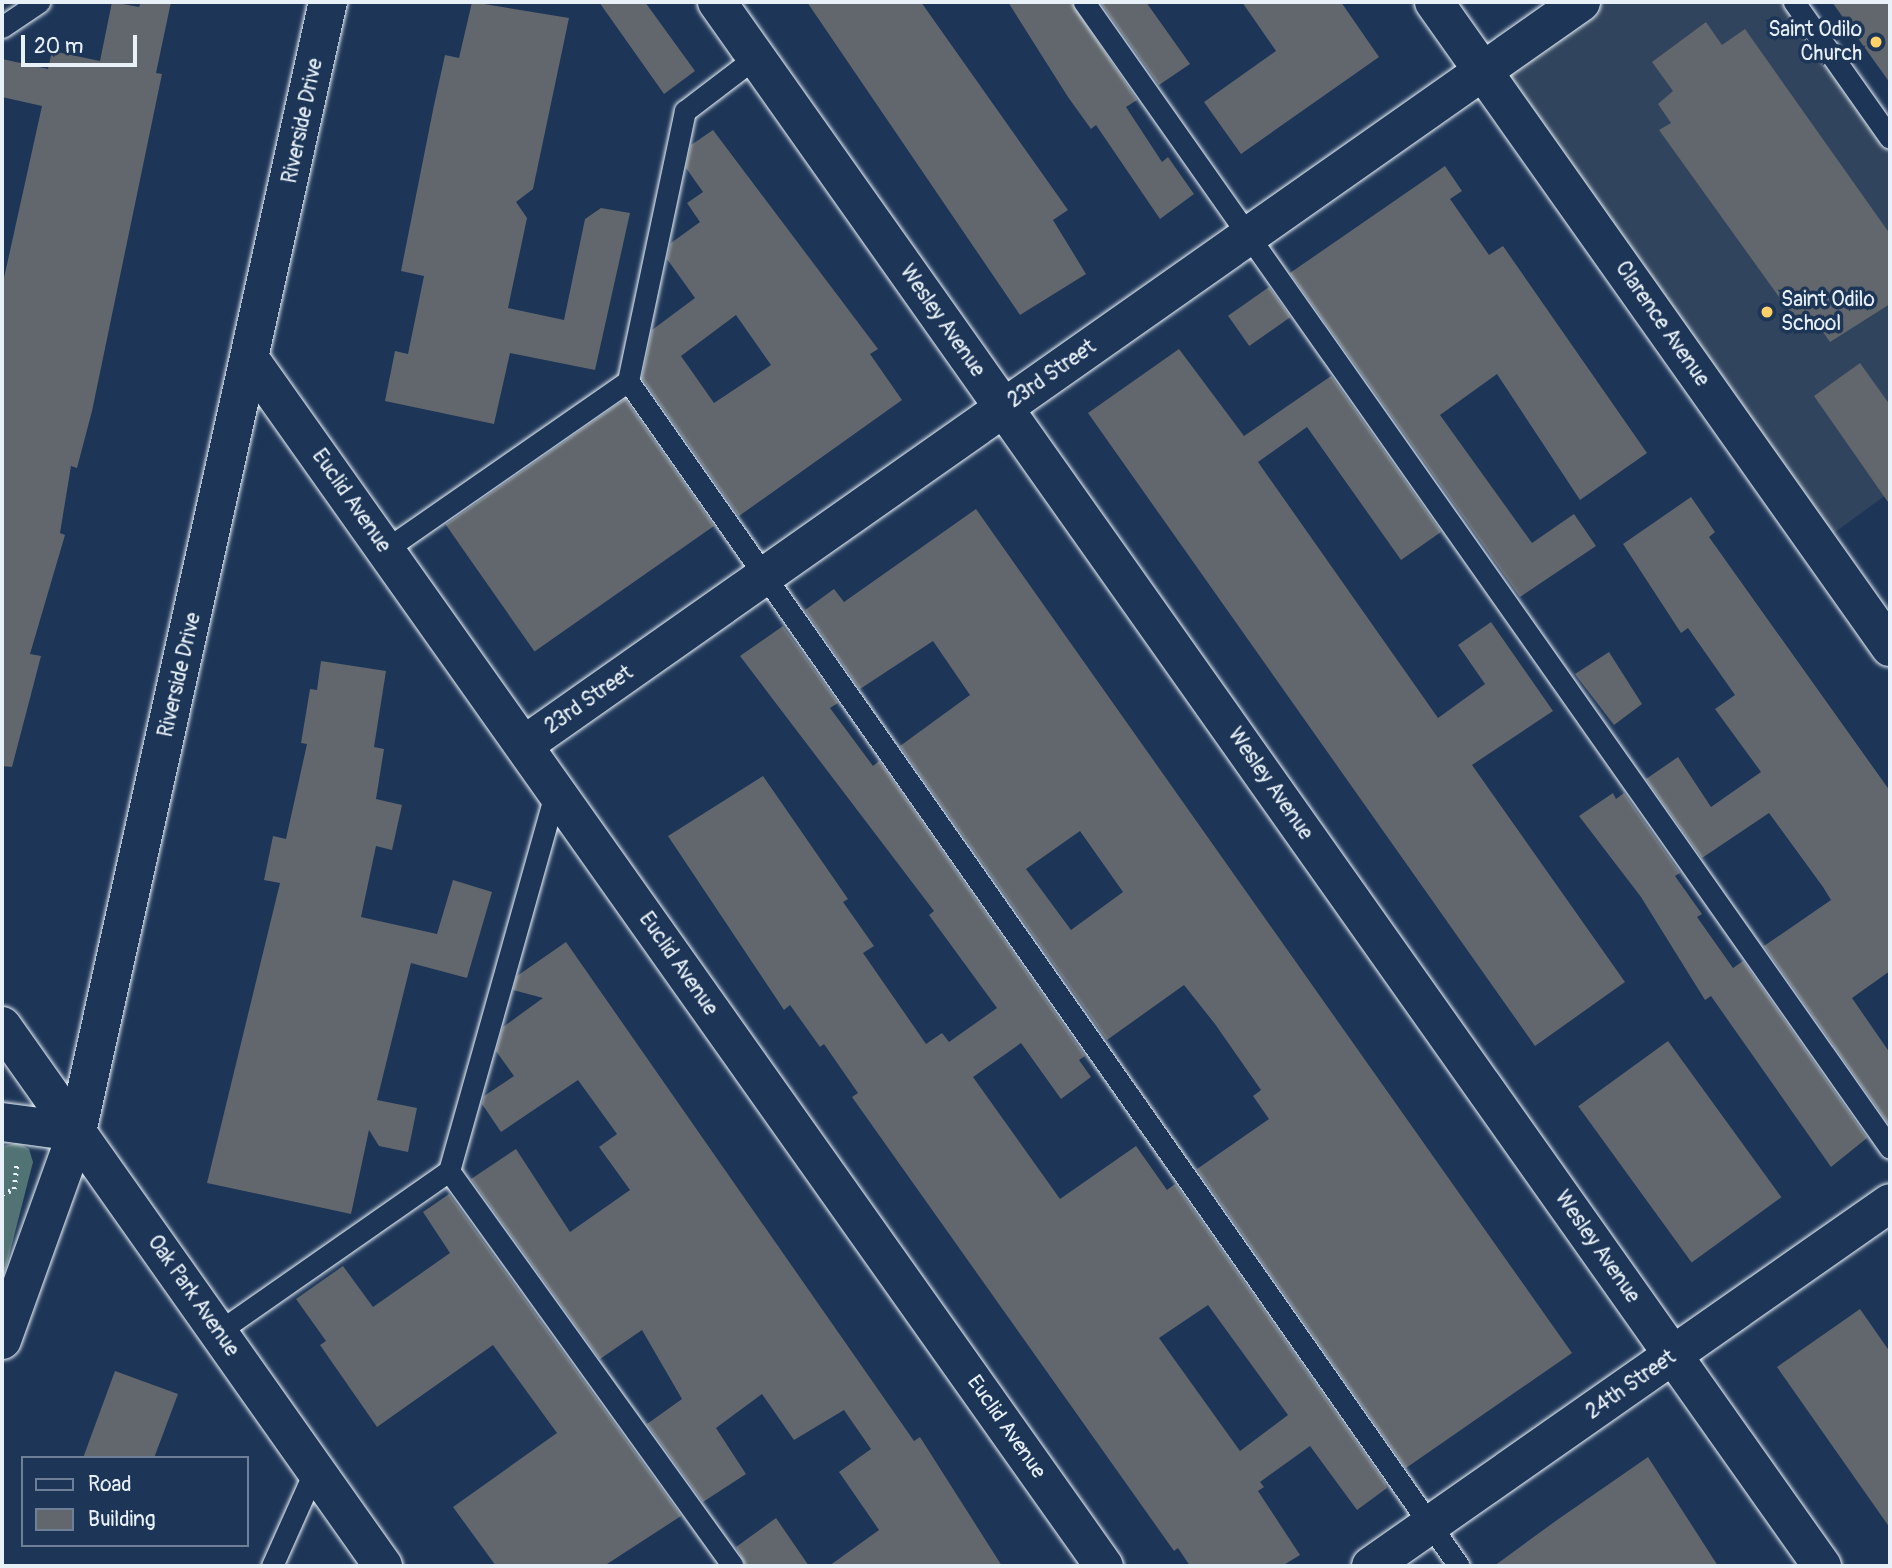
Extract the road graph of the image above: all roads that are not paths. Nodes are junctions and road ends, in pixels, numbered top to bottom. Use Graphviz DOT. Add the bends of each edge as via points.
graph roads {
  1 [pos="39,2"];
  2 [pos="328,2"];
  3 [pos="717,2"];
  4 [pos="1084,2"];
  5 [pos="1434,2"];
  6 [pos="1581,2"];
  7 [pos="1794,2"];
  8 [pos="2,27"];
  9 [pos="756,57"];
  10 [pos="1483,71"];
  11 [pos="1890,138"];
  12 [pos="1247,237"];
  13 [pos="252,362"];
  14 [pos="628,381"];
  15 [pos="1004,408"];
  16 [pos="386,550"];
  17 [pos="765,576"];
  18 [pos="1890,647"];
  19 [pos="524,746"];
  20 [pos="556,791"];
  21 [pos="2,1026"];
  22 [pos="77,1132"];
  23 [pos="6,1140"];
  24 [pos="1890,1147"];
  25 [pos="449,1171"];
  26 [pos="1890,1203"];
  27 [pos="218,1332"];
  28 [pos="2,1340"];
  29 [pos="1673,1355"];
  30 [pos="315,1470"];
  31 [pos="1430,1525"];
  32 [pos="272,1566"];
  33 [pos="383,1566"];
  34 [pos="733,1566"];
  35 [pos="1104,1566"];
  36 [pos="1371,1566"];
  37 [pos="1459,1566"];
  38 [pos="1822,1566"];
  1 -- 8 [label="lane"];
  2 -- 13 [label="street, Riverside Drive"];
  3 -- 9 [label="street, Wesley Avenue"];
  4 -- 12 [label="lane"];
  5 -- 10 [label="street, Clarence Avenue"];
  6 -- 10 [label="street, 23rd Street"];
  7 -- 11 [label="lane"];
  9 -- 14 [label="lane" via="685,111"];
  9 -- 15 [label="street, Wesley Avenue"];
  10 -- 12 [label="street, 23rd Street"];
  10 -- 18 [label="street, Clarence Avenue"];
  12 -- 15 [label="street, 23rd Street"];
  12 -- 24 [label="lane"];
  13 -- 16 [label="street, Euclid Avenue"];
  13 -- 22 [label="street, Riverside Drive"];
  14 -- 16 [label="lane"];
  14 -- 17 [label="lane"];
  15 -- 17 [label="street, 23rd Street"];
  15 -- 29 [label="street, Wesley Avenue"];
  16 -- 19 [label="street, Euclid Avenue"];
  17 -- 19 [label="street, 23rd Street"];
  17 -- 31 [label="lane"];
  19 -- 20 [label="street, Euclid Avenue"];
  20 -- 25 [label="lane"];
  20 -- 35 [label="street, Euclid Avenue"];
  21 -- 22 [label="street, Oak Park Avenue"];
  22 -- 23 [label="street"];
  22 -- 27 [label="street, Oak Park Avenue"];
  22 -- 28 [label="street, Riverside Drive"];
  25 -- 27 [label="lane"];
  25 -- 34 [label="lane"];
  26 -- 29 [label="street, 24th Street"];
  27 -- 30 [label="street, Oak Park Avenue"];
  29 -- 31 [label="street, 24th Street"];
  29 -- 38 [label="street, Wesley Avenue"];
  30 -- 32 [label="lane"];
  30 -- 33 [label="street, Oak Park Avenue"];
  31 -- 36 [label="street, 24th Street"];
  31 -- 37 [label="lane"];
}
